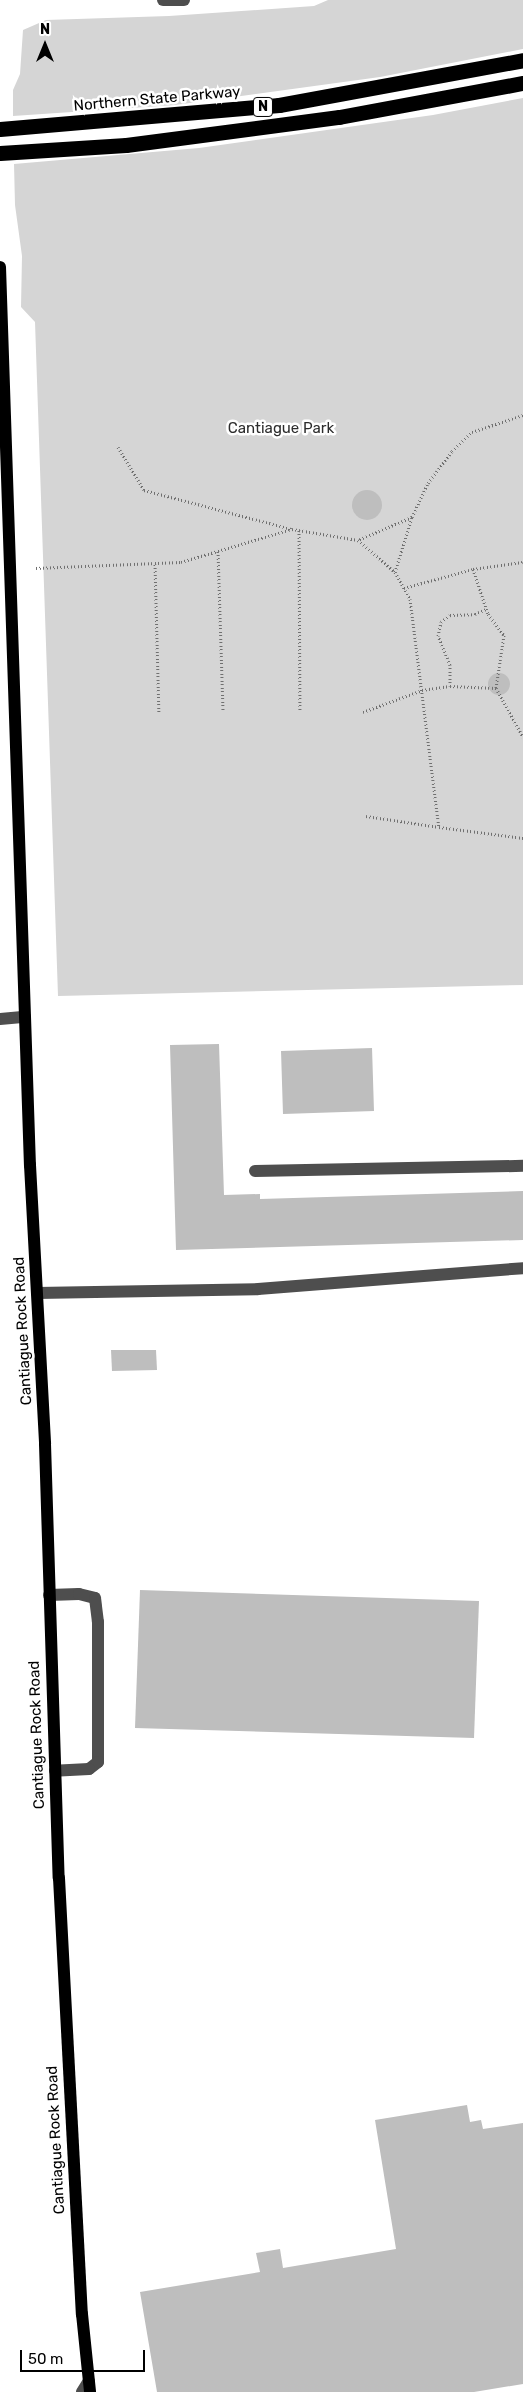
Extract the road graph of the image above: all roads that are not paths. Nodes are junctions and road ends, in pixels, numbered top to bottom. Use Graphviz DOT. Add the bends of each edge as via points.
graph roads {
  1 [pos="163,0"];
  2 [pos="184,0"];
  3 [pos="523,60"];
  4 [pos="523,84"];
  5 [pos="0,129"];
  6 [pos="0,153"];
  7 [pos="0,267"];
  8 [pos="6,586"];
  9 [pos="25,1017"];
  10 [pos="0,1019"];
  11 [pos="523,1166"];
  12 [pos="255,1172"];
  13 [pos="523,1268"];
  14 [pos="37,1293"];
  15 [pos="49,1595"];
  16 [pos="55,1771"];
  17 [pos="87,2388"];
  1 -- 2 [label="street"];
  3 -- 5 [label="highway, Northern State Parkway / N" via="278,105"];
  4 -- 6 [label="highway, N" via="339,117 154,142"];
  7 -- 8 [label="main road, Cantiague Rock Road"];
  8 -- 9 [label="main road, Cantiague Rock Road"];
  9 -- 10 [label="street"];
  9 -- 14 [label="main road, Cantiague Rock Road"];
  11 -- 12 [label="street"];
  13 -- 14 [label="street" via="258,1289"];
  14 -- 15 [label="main road, Cantiague Rock Road"];
  15 -- 16 [label="main road, Cantiague Rock Road"];
  15 -- 16 [label="street" via="78,1594 95,1598 98,1622 98,1762 89,1769"];
  16 -- 17 [label="main road, Cantiague Rock Road"];
}
